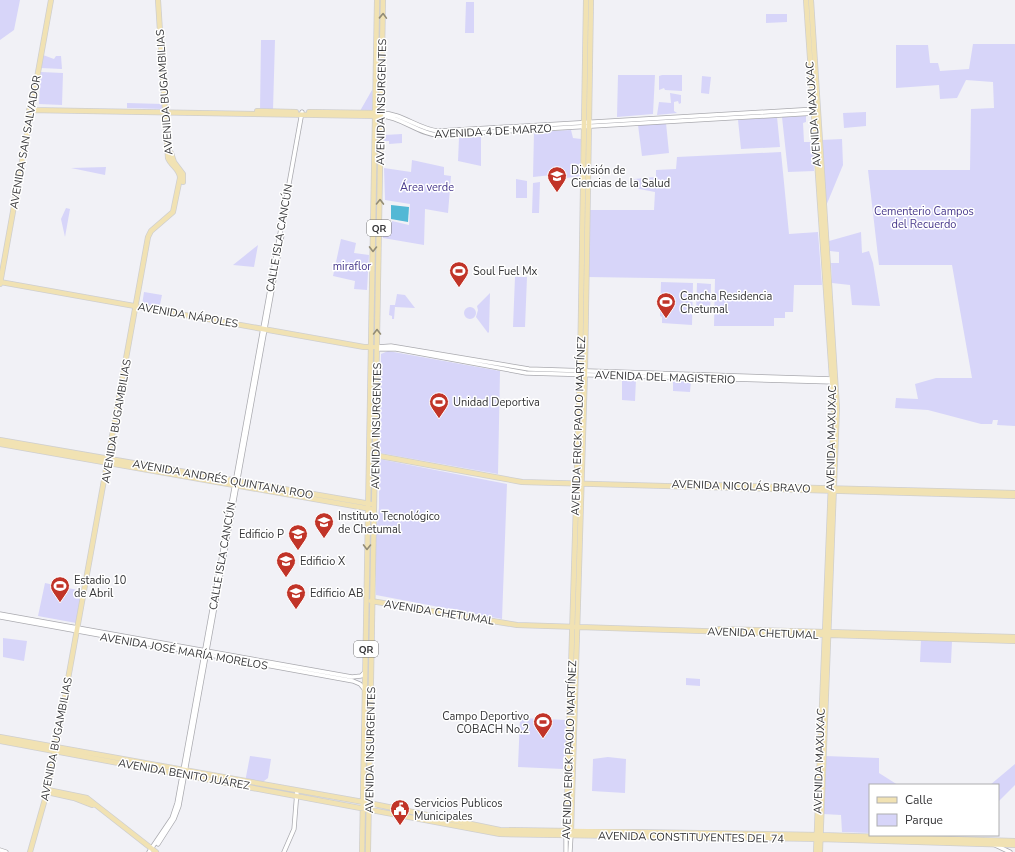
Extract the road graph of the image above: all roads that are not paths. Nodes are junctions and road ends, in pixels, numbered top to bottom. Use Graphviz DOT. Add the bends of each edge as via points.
graph roads {
  1 [pos="50,0"];
  2 [pos="160,0"];
  3 [pos="377,0"];
  4 [pos="383,0"];
  5 [pos="586,0"];
  6 [pos="590,0"];
  7 [pos="806,0"];
  8 [pos="810,0"];
  9 [pos="376,77"];
  10 [pos="382,77"];
  11 [pos="30,109"];
  12 [pos="166,111"];
  13 [pos="815,111"];
  14 [pos="303,113"];
  15 [pos="375,115"];
  16 [pos="381,115"];
  17 [pos="586,124"];
  18 [pos="0,268"];
  19 [pos="372,281"];
  20 [pos="378,282"];
  21 [pos="0,283"];
  22 [pos="137,308"];
  23 [pos="264,330"];
  24 [pos="371,348"];
  25 [pos="377,348"];
  26 [pos="583,372"];
  27 [pos="834,380"];
  28 [pos="0,440"];
  29 [pos="0,444"];
  30 [pos="369,454"];
  31 [pos="376,455"];
  32 [pos="110,461"];
  33 [pos="579,482"];
  34 [pos="237,484"];
  35 [pos="832,490"];
  36 [pos="368,491"];
  37 [pos="1015,493"];
  38 [pos="1015,496"];
  39 [pos="358,503"];
  40 [pos="368,506"];
  41 [pos="375,507"];
  42 [pos="360,508"];
  43 [pos="368,521"];
  44 [pos="374,523"];
  45 [pos="367,600"];
  46 [pos="373,601"];
  47 [pos="0,614"];
  48 [pos="0,617"];
  49 [pos="366,626"];
  50 [pos="373,626"];
  51 [pos="575,626"];
  52 [pos="79,630"];
  53 [pos="826,634"];
  54 [pos="1015,637"];
  55 [pos="1015,641"];
  56 [pos="206,653"];
  57 [pos="366,655"];
  58 [pos="372,655"];
  59 [pos="365,671"];
  60 [pos="365,690"];
  61 [pos="0,737"];
  62 [pos="0,741"];
  63 [pos="57,749"];
  64 [pos="184,772"];
  65 [pos="363,783"];
  66 [pos="370,784"];
  67 [pos="49,791"];
  68 [pos="297,793"];
  69 [pos="363,805"];
  70 [pos="369,806"];
  71 [pos="363,823"];
  72 [pos="368,823"];
  73 [pos="568,833"];
  74 [pos="818,837"];
  75 [pos="902,839"];
  76 [pos="1015,841"];
  77 [pos="994,844"];
  78 [pos="1015,845"];
  79 [pos="362,846"];
  80 [pos="0,850"];
  81 [pos="152,851"];
  82 [pos="6,852"];
  83 [pos="30,852"];
  84 [pos="33,852"];
  85 [pos="284,852"];
  86 [pos="358,852"];
  87 [pos="362,852"];
  88 [pos="368,852"];
  89 [pos="566,852"];
  90 [pos="570,852"];
  91 [pos="816,852"];
  92 [pos="820,852"];
  93 [pos="1010,852"];
  1 -- 11 [label="main road, AVENIDA SAN SALVADOR"];
  2 -- 12 [label="main road, AVENIDA BUGAMBILIAS"];
  3 -- 9 [label="main road, AVENIDA INSURGENTES / QR"];
  10 -- 4 [label="main road, AVENIDA INSURGENTES / QR, one-way"];
  5 -- 17 [label="main road, AVENIDA ERICK PAOLO MARTÍNEZ"];
  6 -- 17 [label="main road, AVENIDA ERICK PAOLO MARTÍNEZ"];
  7 -- 13 [label="main road, AVENIDA MAXUXAC"];
  8 -- 13 [label="main road, AVENIDA MAXUXAC"];
  9 -- 10 [label="main road"];
  9 -- 15 [label="main road, AVENIDA INSURGENTES / QR"];
  10 -- 16 [label="main road, AVENIDA INSURGENTES / QR"];
  11 -- 12 [label="main road, AVENIDA 4 DE MARZO"];
  11 -- 18 [label="main road, AVENIDA SAN SALVADOR"];
  11 -- 21 [label="main road, AVENIDA SAN SALVADOR"];
  12 -- 14 [label="main road, AVENIDA 4 DE MARZO"];
  12 -- 22 [label="main road, AVENIDA BUGAMBILIAS" via="171,158 184,177 176,213 152,236"];
  13 -- 17 [label="street, AVENIDA 4 DE MARZO"];
  13 -- 27 [label="main road, AVENIDA MAXUXAC"];
  14 -- 15 [label="main road, AVENIDA 4 DE MARZO"];
  14 -- 23 [label="street, CALLE ISLA CANCÚN"];
  15 -- 16 [label="main road, AVENIDA 4 DE MARZO"];
  15 -- 19 [label="main road, AVENIDA INSURGENTES / QR, one-way"];
  16 -- 17 [label="street, AVENIDA 4 DE MARZO" via="433,134"];
  20 -- 16 [label="main road, AVENIDA INSURGENTES / QR, one-way"];
  17 -- 26 [label="main road, AVENIDA ERICK PAOLO MARTÍNEZ"];
  19 -- 20 [label="main road"];
  19 -- 24 [label="main road, AVENIDA INSURGENTES / QR"];
  25 -- 20 [label="main road, AVENIDA INSURGENTES / QR, one-way"];
  21 -- 22 [label="main road, AVENIDA NÁPOLES"];
  22 -- 23 [label="main road, AVENIDA NÁPOLES"];
  22 -- 32 [label="main road, AVENIDA BUGAMBILIAS"];
  23 -- 24 [label="main road, AVENIDA NÁPOLES"];
  23 -- 34 [label="street, CALLE ISLA CANCÚN"];
  24 -- 25 [label="main road, AVENIDA NÁPOLES"];
  24 -- 30 [label="main road, AVENIDA INSURGENTES / QR"];
  25 -- 26 [label="street, AVENIDA DEL MAGISTERIO" via="396,349 526,373"];
  25 -- 31 [label="main road, AVENIDA INSURGENTES / QR"];
  26 -- 27 [label="street, AVENIDA DEL MAGISTERIO"];
  26 -- 33 [label="main road, AVENIDA ERICK PAOLO MARTÍNEZ"];
  27 -- 35 [label="main road, AVENIDA MAXUXAC"];
  28 -- 32 [label="main road, AVENIDA ANDRÉS QUINTANA ROO"];
  29 -- 32 [label="main road, AVENIDA ANDRÉS QUINTANA ROO"];
  30 -- 31 [label="main road, AVENIDA NICOLÁS BRAVO"];
  30 -- 36 [label="main road, AVENIDA INSURGENTES / QR"];
  31 -- 33 [label="main road, AVENIDA NICOLÁS BRAVO" via="516,481 522,479"];
  31 -- 41 [label="main road, AVENIDA INSURGENTES / QR"];
  32 -- 34 [label="main road, AVENIDA ANDRÉS QUINTANA ROO"];
  32 -- 52 [label="main road, AVENIDA BUGAMBILIAS"];
  33 -- 35 [label="main road, AVENIDA NICOLÁS BRAVO"];
  33 -- 51 [label="main road, AVENIDA ERICK PAOLO MARTÍNEZ"];
  34 -- 39 [label="main road, AVENIDA ANDRÉS QUINTANA ROO"];
  34 -- 42 [label="main road, AVENIDA ANDRÉS QUINTANA ROO"];
  34 -- 56 [label="street, CALLE ISLA CANCÚN"];
  35 -- 37 [label="main road, AVENIDA NICOLÁS BRAVO"];
  35 -- 38 [label="main road, AVENIDA NICOLÁS BRAVO"];
  35 -- 53 [label="main road, AVENIDA MAXUXAC"];
  36 -- 39 [label="main road"];
  36 -- 40 [label="main road, AVENIDA INSURGENTES / QR"];
  39 -- 40 [label="main road, AVENIDA ANDRÉS QUINTANA ROO"];
  40 -- 41 [label="main road, AVENIDA ANDRÉS QUINTANA ROO"];
  40 -- 42 [label="main road, AVENIDA ANDRÉS QUINTANA ROO"];
  40 -- 43 [label="main road, AVENIDA INSURGENTES / QR"];
  41 -- 44 [label="main road, AVENIDA INSURGENTES / QR"];
  42 -- 43 [label="main road" via="365,511"];
  43 -- 44 [label="main road"];
  43 -- 45 [label="main road, AVENIDA INSURGENTES / QR, one-way"];
  44 -- 46 [label="main road, AVENIDA INSURGENTES / QR"];
  45 -- 46 [label="main road, AVENIDA CHETUMAL"];
  45 -- 49 [label="main road, AVENIDA INSURGENTES / QR"];
  46 -- 50 [label="main road, AVENIDA INSURGENTES / QR"];
  46 -- 51 [label="main road, AVENIDA CHETUMAL" via="511,624"];
  47 -- 52 [label="street, AVENIDA JOSÉ MARÍA MORELOS"];
  48 -- 52 [label="street, AVENIDA JOSÉ MARÍA MORELOS"];
  49 -- 50 [label="main road"];
  49 -- 57 [label="main road, AVENIDA INSURGENTES / QR"];
  50 -- 58 [label="main road, AVENIDA INSURGENTES / QR"];
  51 -- 53 [label="main road, AVENIDA CHETUMAL"];
  51 -- 73 [label="main road, AVENIDA ERICK PAOLO MARTÍNEZ"];
  52 -- 56 [label="street, AVENIDA JOSÉ MARÍA MORELOS"];
  52 -- 63 [label="main road, AVENIDA BUGAMBILIAS"];
  53 -- 54 [label="main road, AVENIDA CHETUMAL"];
  53 -- 55 [label="main road, AVENIDA CHETUMAL"];
  53 -- 74 [label="main road, AVENIDA MAXUXAC"];
  56 -- 59 [label="street, AVENIDA JOSÉ MARÍA MORELOS" via="352,677 361,676"];
  56 -- 60 [label="street, AVENIDA JOSÉ MARÍA MORELOS" via="353,682 360,684"];
  56 -- 64 [label="street, CALLE ISLA CANCÚN"];
  57 -- 58 [label="main road"];
  57 -- 59 [label="main road, AVENIDA INSURGENTES / QR"];
  58 -- 66 [label="main road, AVENIDA INSURGENTES / QR"];
  59 -- 60 [label="main road, AVENIDA INSURGENTES / QR"];
  60 -- 65 [label="main road, AVENIDA INSURGENTES / QR"];
  61 -- 63 [label="main road, AVENIDA BENITO JUÁREZ"];
  62 -- 63 [label="main road, AVENIDA BENITO JUÁREZ"];
  63 -- 64 [label="main road, AVENIDA BENITO JUÁREZ"];
  63 -- 67 [label="main road, AVENIDA BUGAMBILIAS"];
  64 -- 68 [label="main road, AVENIDA BENITO JUÁREZ"];
  64 -- 81 [label="street, CALLE ISLA CANCÚN" via="178,810"];
  65 -- 66 [label="main road"];
  65 -- 69 [label="main road, AVENIDA INSURGENTES / QR"];
  66 -- 70 [label="main road, AVENIDA INSURGENTES / QR"];
  67 -- 81 [label="main road" via="87,798"];
  67 -- 83 [label="main road, AVENIDA BUGAMBILIAS"];
  67 -- 84 [label="main road, AVENIDA BUGAMBILIAS"];
  68 -- 69 [label="main road, AVENIDA BENITO JUÁREZ"];
  68 -- 85 [label="street" via="293,834"];
  69 -- 70 [label="main road, AVENIDA BENITO JUÁREZ"];
  69 -- 71 [label="main road, AVENIDA INSURGENTES / QR"];
  70 -- 72 [label="main road, AVENIDA INSURGENTES / QR"];
  70 -- 73 [label="main road, AVENIDA CONSTITUYENTES DEL 74" via="500,830"];
  71 -- 72 [label="main road"];
  71 -- 79 [label="main road, AVENIDA INSURGENTES / QR"];
  72 -- 88 [label="main road, AVENIDA INSURGENTES / QR"];
  73 -- 74 [label="main road, AVENIDA CONSTITUYENTES DEL 74"];
  73 -- 89 [label="street, AVENIDA ERICK PAOLO MARTÍNEZ"];
  73 -- 90 [label="street, AVENIDA ERICK PAOLO MARTÍNEZ"];
  74 -- 75 [label="main road, AVENIDA CONSTITUYENTES DEL 74"];
  74 -- 91 [label="main road, AVENIDA MAXUXAC"];
  74 -- 92 [label="main road, AVENIDA MAXUXAC"];
  75 -- 76 [label="main road, AVENIDA CONSTITUYENTES DEL 74"];
  75 -- 77 [label="main road, AVENIDA CONSTITUYENTES DEL 74"];
  77 -- 78 [label="main road, AVENIDA CONSTITUYENTES DEL 74"];
  77 -- 93 [label="street"];
  79 -- 86 [label="main road"];
  79 -- 87 [label="main road, AVENIDA INSURGENTES / QR"];
  80 -- 82 [label="street"];
}
